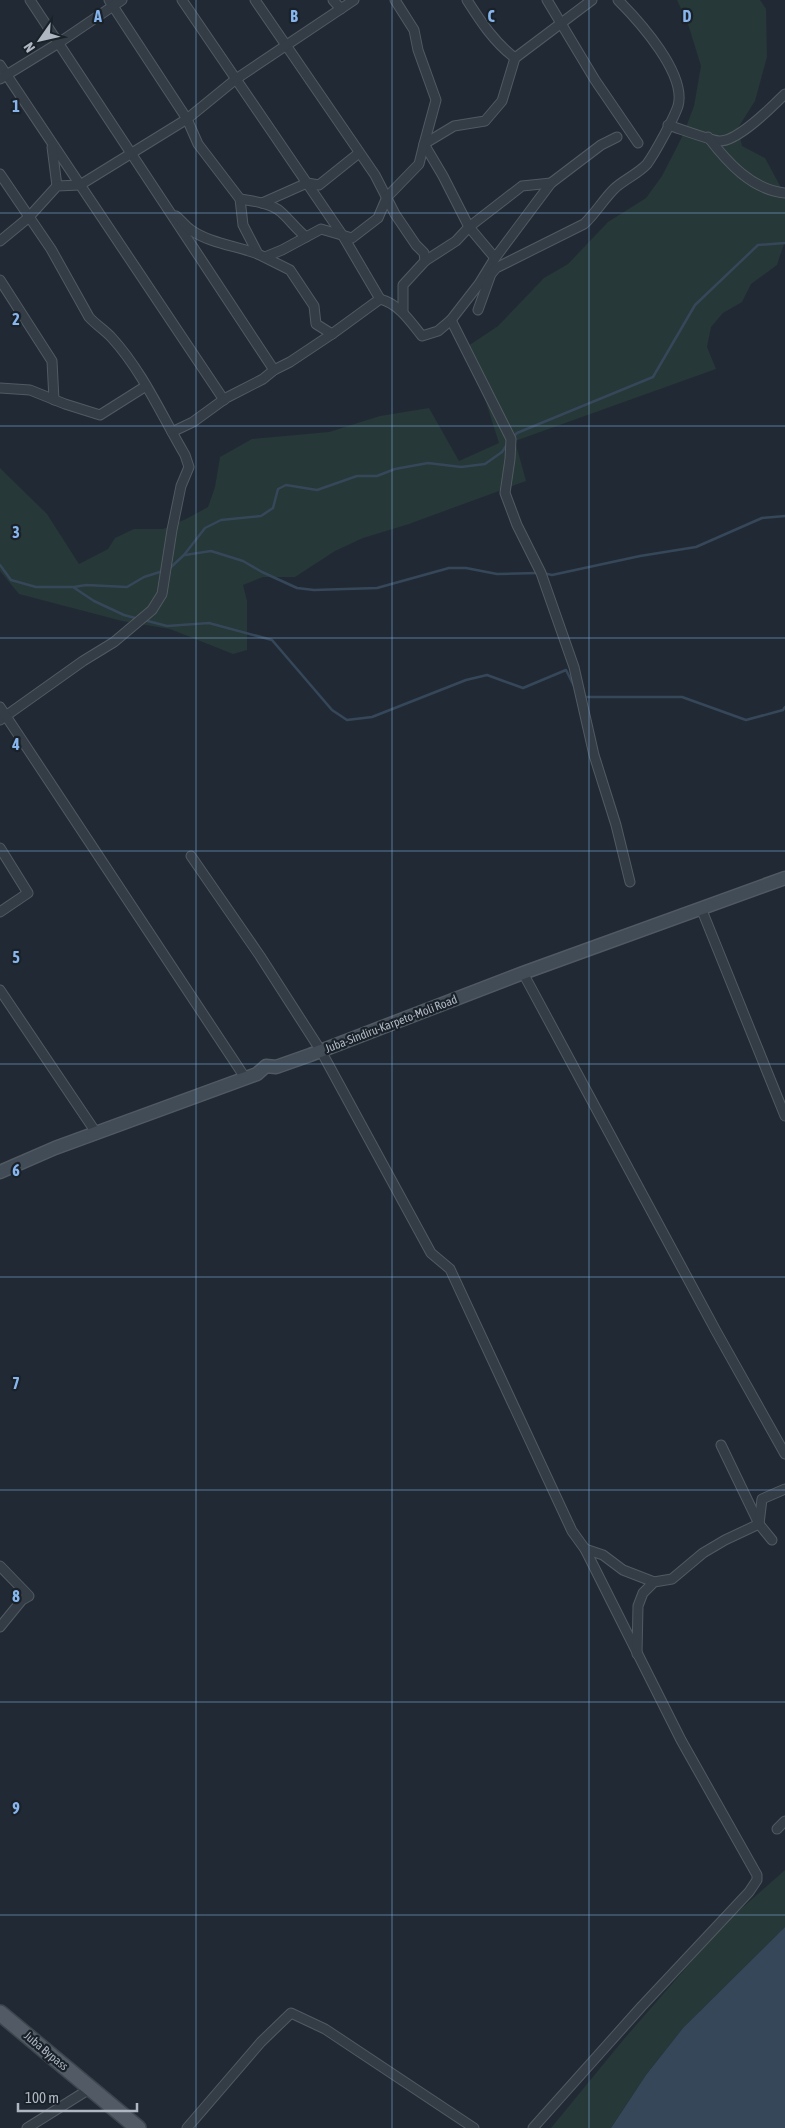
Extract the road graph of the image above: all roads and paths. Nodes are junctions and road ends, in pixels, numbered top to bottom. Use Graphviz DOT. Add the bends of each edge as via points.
graph roads {
  1 [pos="30,0"];
  2 [pos="122,0"];
  3 [pos="182,0"];
  4 [pos="255,0"];
  5 [pos="333,0"];
  6 [pos="354,0"];
  7 [pos="395,0"];
  8 [pos="468,0"];
  9 [pos="547,0"];
  10 [pos="592,0"];
  11 [pos="618,0"];
  12 [pos="111,3"];
  13 [pos="341,9"];
  14 [pos="560,22"];
  15 [pos="57,44"];
  16 [pos="286,47"];
  17 [pos="515,58"];
  18 [pos="0,65"];
  19 [pos="3,76"];
  20 [pos="236,79"];
  21 [pos="785,94"];
  22 [pos="187,119"];
  23 [pos="668,125"];
  24 [pos="114,127"];
  25 [pos="617,137"];
  26 [pos="707,137"];
  27 [pos="52,142"];
  28 [pos="638,143"];
  29 [pos="424,144"];
  30 [pos="129,153"];
  31 [pos="358,153"];
  32 [pos="0,174"];
  33 [pos="307,182"];
  34 [pos="551,183"];
  35 [pos="80,185"];
  36 [pos="57,186"];
  37 [pos="785,193"];
  38 [pos="387,197"];
  39 [pos="240,199"];
  40 [pos="262,203"];
  41 [pos="28,218"];
  42 [pos="469,227"];
  43 [pos="343,236"];
  44 [pos="306,237"];
  45 [pos="0,241"];
  46 [pos="261,255"];
  47 [pos="495,258"];
  48 [pos="425,261"];
  49 [pos="0,280"];
  50 [pos="380,299"];
  51 [pos="478,310"];
  52 [pos="403,311"];
  53 [pos="451,320"];
  54 [pos="332,334"];
  55 [pos="274,370"];
  56 [pos="146,386"];
  57 [pos="0,388"];
  58 [pos="54,400"];
  59 [pos="224,400"];
  60 [pos="172,432"];
  61 [pos="0,708"];
  62 [pos="3,718"];
  63 [pos="0,848"];
  64 [pos="191,856"];
  65 [pos="785,878"];
  66 [pos="630,882"];
  67 [pos="701,908"];
  68 [pos="0,912"];
  69 [pos="523,972"];
  70 [pos="0,990"];
  71 [pos="321,1051"];
  72 [pos="246,1079"];
  73 [pos="785,1116"];
  74 [pos="97,1134"];
  75 [pos="0,1172"];
  76 [pos="721,1445"];
  77 [pos="785,1454"];
  78 [pos="785,1489"];
  79 [pos="759,1524"];
  80 [pos="772,1540"];
  81 [pos="586,1549"];
  82 [pos="0,1566"];
  83 [pos="654,1582"];
  84 [pos="0,1627"];
  85 [pos="638,1654"];
  86 [pos="785,1821"];
  87 [pos="777,1829"];
  88 [pos="0,2013"];
  89 [pos="91,2088"];
  90 [pos="27,2128"];
  91 [pos="138,2128"];
  92 [pos="187,2128"];
  93 [pos="474,2128"];
  94 [pos="533,2128"];
  1 -- 15 [label="street"];
  2 -- 12 [label="street"];
  3 -- 20 [label="street"];
  4 -- 16 [label="street"];
  5 -- 13 [label="street"];
  6 -- 13 [label="street"];
  7 -- 29 [label="street" via="414,30 436,100"];
  8 -- 17 [label="street" via="483,25"];
  9 -- 14 [label="street"];
  10 -- 14 [label="street"];
  11 -- 23 [label="street" via="643,25 670,67 677,87 678,105"];
  12 -- 15 [label="street"];
  12 -- 22 [label="street"];
  13 -- 16 [label="street"];
  14 -- 17 [label="street"];
  14 -- 28 [label="street" via="594,80"];
  15 -- 19 [label="street"];
  15 -- 30 [label="street"];
  16 -- 20 [label="street"];
  16 -- 31 [label="street"];
  17 -- 29 [label="street" via="502,102 485,121 454,126"];
  18 -- 19 [label="street"];
  19 -- 27 [label="street"];
  20 -- 22 [label="street"];
  20 -- 33 [label="street"];
  21 -- 26 [label="street" via="758,120 730,138 719,141"];
  22 -- 30 [label="street"];
  22 -- 39 [label="street" via="198,144"];
  23 -- 26 [label="street"];
  23 -- 51 [label="street" via="646,164 614,188 584,224 496,268"];
  24 -- 30 [label="street"];
  25 -- 34 [label="street"];
  26 -- 37 [label="street" via="751,180 766,189"];
  27 -- 35 [label="street"];
  27 -- 36 [label="street"];
  29 -- 38 [label="street" via="418,164"];
  29 -- 42 [label="street"];
  30 -- 35 [label="street"];
  30 -- 46 [label="street" via="167,208 192,230 223,244"];
  30 -- 55 [label="street"];
  31 -- 33 [label="street" via="319,185"];
  31 -- 38 [label="street" via="376,175"];
  32 -- 41 [label="street"];
  33 -- 40 [label="street"];
  33 -- 43 [label="street"];
  34 -- 42 [label="street" via="522,186"];
  34 -- 47 [label="street"];
  35 -- 36 [label="street"];
  35 -- 59 [label="street"];
  36 -- 41 [label="street"];
  38 -- 43 [label="street" via="378,218 352,238"];
  38 -- 48 [label="street" via="395,214 424,253"];
  39 -- 40 [label="street"];
  39 -- 46 [label="street" via="244,225"];
  40 -- 44 [label="street" via="280,211"];
  41 -- 45 [label="street"];
  41 -- 56 [label="street" via="51,249 89,317 111,336"];
  42 -- 47 [label="street"];
  42 -- 48 [label="street" via="456,242"];
  43 -- 44 [label="street" via="321,229"];
  43 -- 50 [label="street"];
  44 -- 46 [label="street" via="282,250"];
  46 -- 54 [label="street" via="290,270 314,306 316,324"];
  47 -- 53 [label="street"];
  48 -- 52 [label="street" via="403,285"];
  49 -- 58 [label="street" via="52,361"];
  50 -- 52 [label="street"];
  50 -- 54 [label="street"];
  52 -- 53 [label="street" via="422,336 438,331"];
  53 -- 66 [label="street" via="511,439 505,493 541,573 574,666 594,755"];
  54 -- 55 [label="street"];
  55 -- 59 [label="street"];
  56 -- 58 [label="street" via="100,415"];
  56 -- 60 [label="street"];
  57 -- 58 [label="street" via="30,390"];
  59 -- 60 [label="street"];
  60 -- 62 [label="street" via="189,467 172,530 162,594 152,610 114,642"];
  61 -- 62 [label="street"];
  62 -- 72 [label="street"];
  63 -- 68 [label="street" via="28,893"];
  64 -- 71 [label="street"];
  65 -- 67 [label="main road, Juba-Sindiru-Karpeto-Moli Road"];
  67 -- 69 [label="main road, Juba-Sindiru-Karpeto-Moli Road"];
  67 -- 73 [label="street"];
  69 -- 71 [label="main road, Juba-Sindiru-Karpeto-Moli Road"];
  69 -- 77 [label="street"];
  70 -- 74 [label="street"];
  71 -- 72 [label="main road, Juba-Sindiru-Karpeto-Moli Road" via="276,1067 266,1066"];
  71 -- 81 [label="street" via="431,1253 450,1269 572,1531"];
  72 -- 74 [label="main road, Juba-Sindiru-Karpeto-Moli Road"];
  74 -- 75 [label="main road, Juba-Sindiru-Karpeto-Moli Road"];
  76 -- 79 [label="street"];
  78 -- 79 [label="street" via="762,1499"];
  79 -- 80 [label="street"];
  79 -- 83 [label="street" via="703,1553 672,1579"];
  81 -- 83 [label="street" via="603,1555 623,1570"];
  81 -- 85 [label="street"];
  82 -- 84 [label="street" via="29,1596"];
  83 -- 85 [label="street" via="643,1593 638,1606"];
  85 -- 94 [label="street" via="681,1740 756,1870 757,1880"];
  86 -- 87 [label="street"];
  88 -- 89 [label="main road, Juba Bypass"];
  89 -- 90 [label="street"];
  89 -- 91 [label="main road, Juba Bypass"];
  92 -- 93 [label="street" via="291,2013 325,2028"];
}
